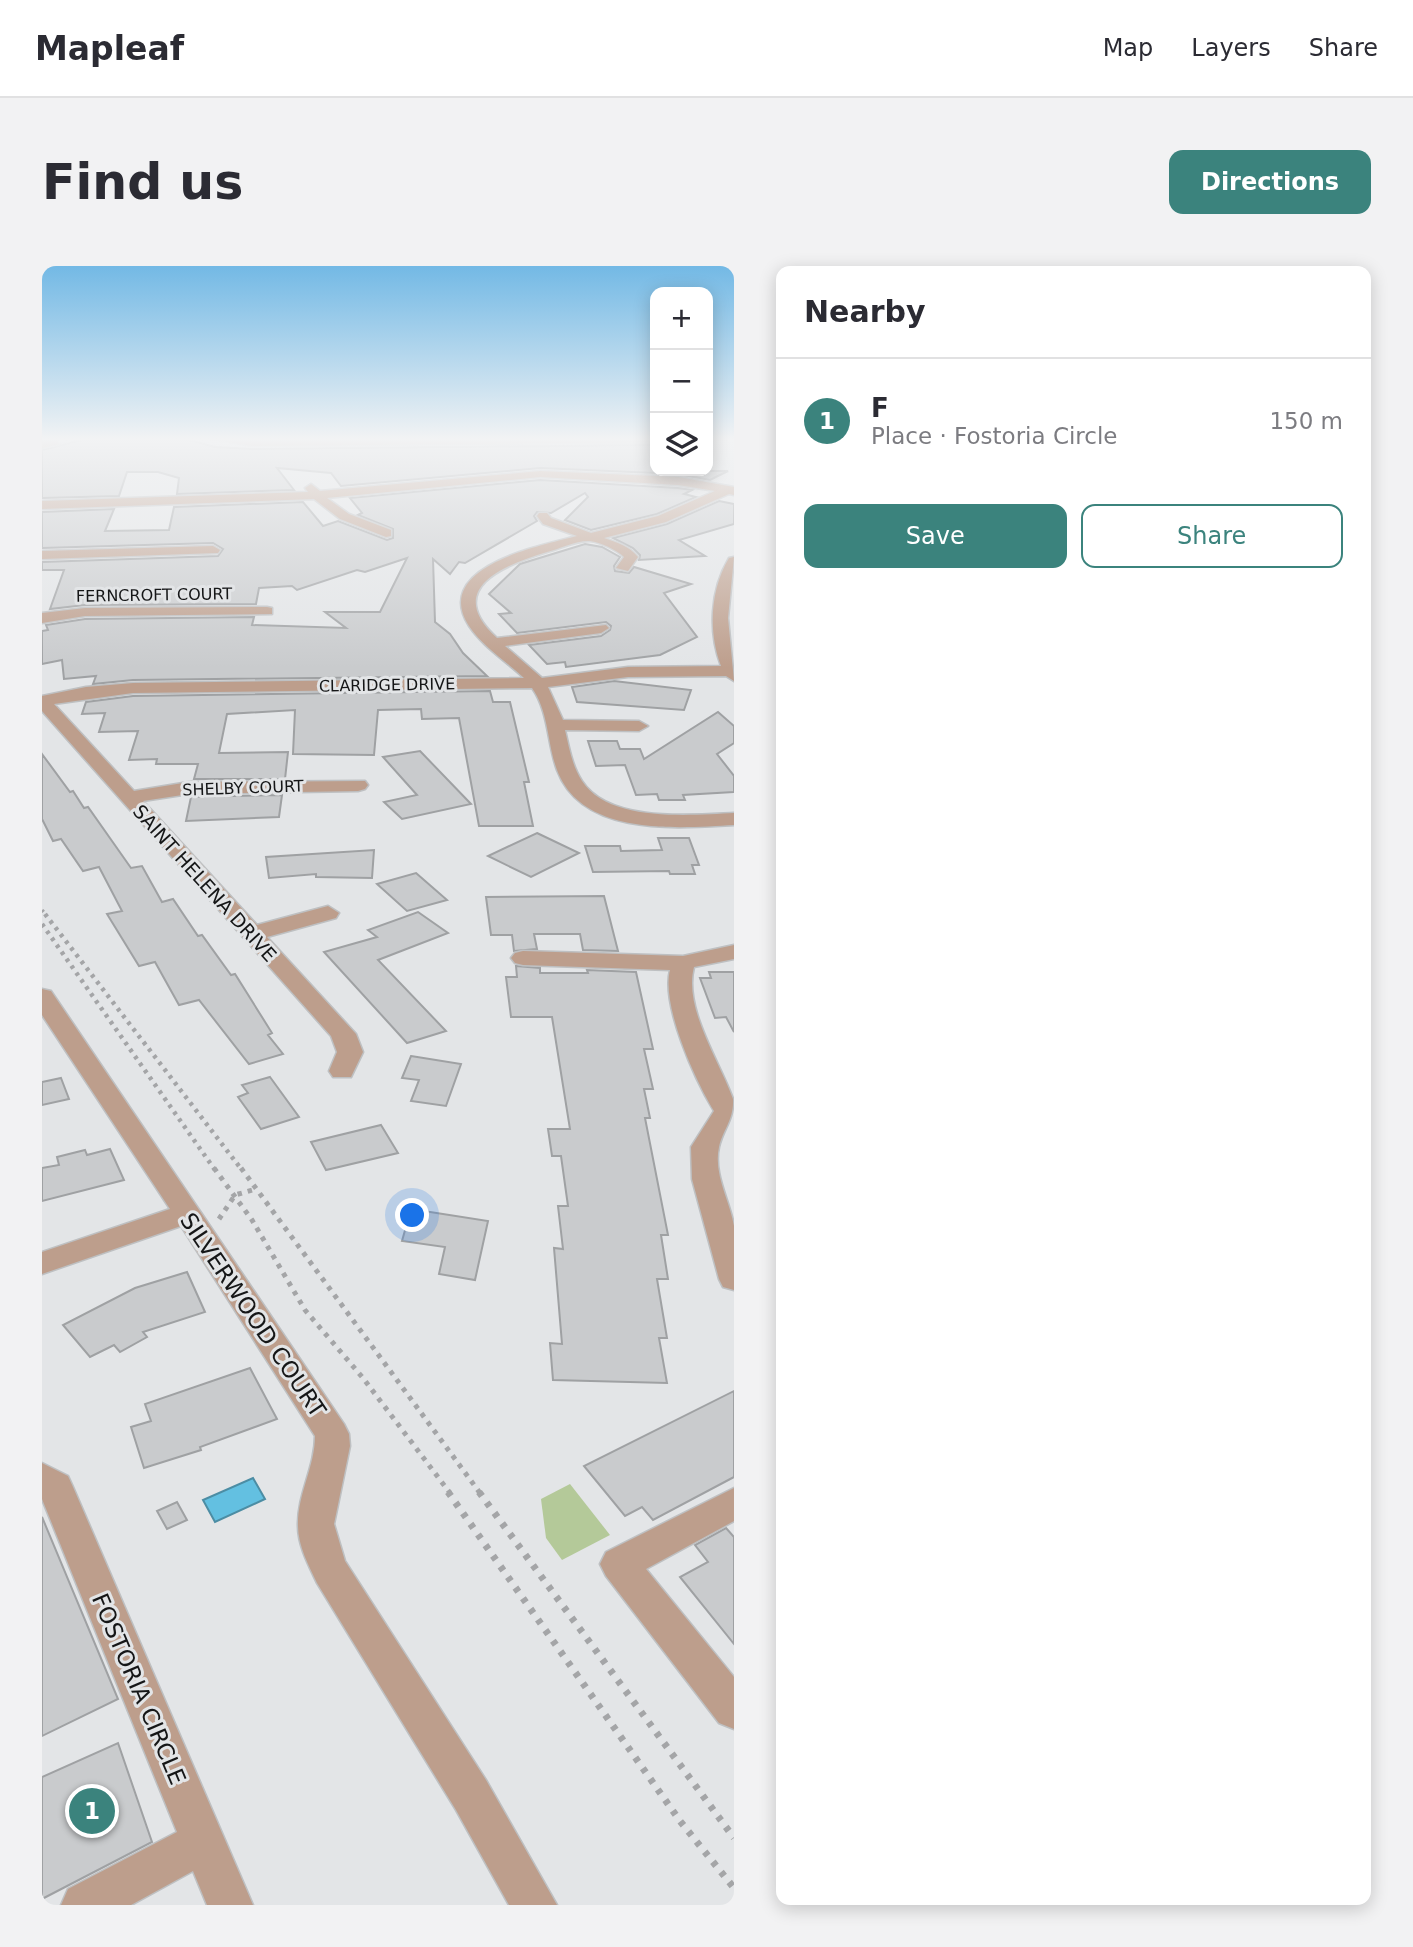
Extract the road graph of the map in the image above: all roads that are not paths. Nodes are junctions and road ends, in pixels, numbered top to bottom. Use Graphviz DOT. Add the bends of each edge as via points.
graph roads {
  1 [pos="340,514"];
  2 [pos="672,514"];
  3 [pos="543,516"];
  4 [pos="386,533"];
  5 [pos="591,537"];
  6 [pos="213,550"];
  7 [pos="42,555"];
  8 [pos="734,561"];
  9 [pos="623,568"];
  10 [pos="267,611"];
  11 [pos="42,618"];
  12 [pos="601,628"];
  13 [pos="496,643"];
  14 [pos="732,673"];
  15 [pos="538,683"];
  16 [pos="42,701"];
  17 [pos="556,725"];
  18 [pos="639,726"];
  19 [pos="358,785"];
  20 [pos="127,798"];
  21 [pos="734,819"];
  22 [pos="328,913"];
  23 [pos="251,934"];
  24 [pos="734,952"];
  25 [pos="523,958"];
  26 [pos="684,962"];
  27 [pos="42,996"];
  28 [pos="342,1071"];
  29 [pos="730,1113"];
  30 [pos="185,1214"];
  31 [pos="42,1263"];
  32 [pos="734,1279"];
  33 [pos="42,1478"];
  34 [pos="734,1503"];
  35 [pos="734,1709"];
  36 [pos="203,1842"];
  37 [pos="84,1905"];
  38 [pos="230,1905"];
  39 [pos="534,1905"];
  1 -- 4 [label="street"];
  2 -- 5 [label="street"];
  3 -- 5 [label="street"];
  5 -- 9 [label="street" via="623,549 631,557"];
  5 -- 13 [label="street" via="518,558 474,583 466,599 469,615 478,630"];
  6 -- 7 [label="street"];
  8 -- 14 [label="street" via="721,603 723,639"];
  10 -- 11 [label="street, FERNCROFT COURT" via="85,612"];
  12 -- 13 [label="street"];
  13 -- 15 [label="street"];
  14 -- 15 [label="street, CLARIDGE DRIVE" via="628,672"];
  15 -- 16 [label="street, CLARIDGE DRIVE" via="133,688"];
  15 -- 17 [label="street"];
  16 -- 20 [label="street, SAINT HELENA DRIVE"];
  17 -- 18 [label="street"];
  17 -- 21 [label="street" via="568,773 598,815"];
  19 -- 20 [label="street, SHELBY COURT" via="189,788"];
  20 -- 23 [label="street, SAINT HELENA DRIVE"];
  22 -- 23 [label="street"];
  23 -- 28 [label="street, SAINT HELENA DRIVE" via="343,1034 350,1052"];
  24 -- 26 [label="street"];
  25 -- 26 [label="street"];
  26 -- 29 [label="street" via="680,982 707,1076"];
  27 -- 30 [label="street, SILVERWOOD COURT"];
  29 -- 32 [label="street" via="705,1147 706,1179"];
  30 -- 31 [label="street"];
  30 -- 39 [label="street, SILVERWOOD COURT" via="265,1326 332,1434 334,1454 316,1523 330,1571 471,1795"];
  33 -- 36 [label="street, FOSTORIA CIRCLE" via="55,1487"];
  34 -- 35 [label="street" via="619,1564"];
  36 -- 37 [label="street"];
  36 -- 38 [label="street, FOSTORIA CIRCLE"];
}
